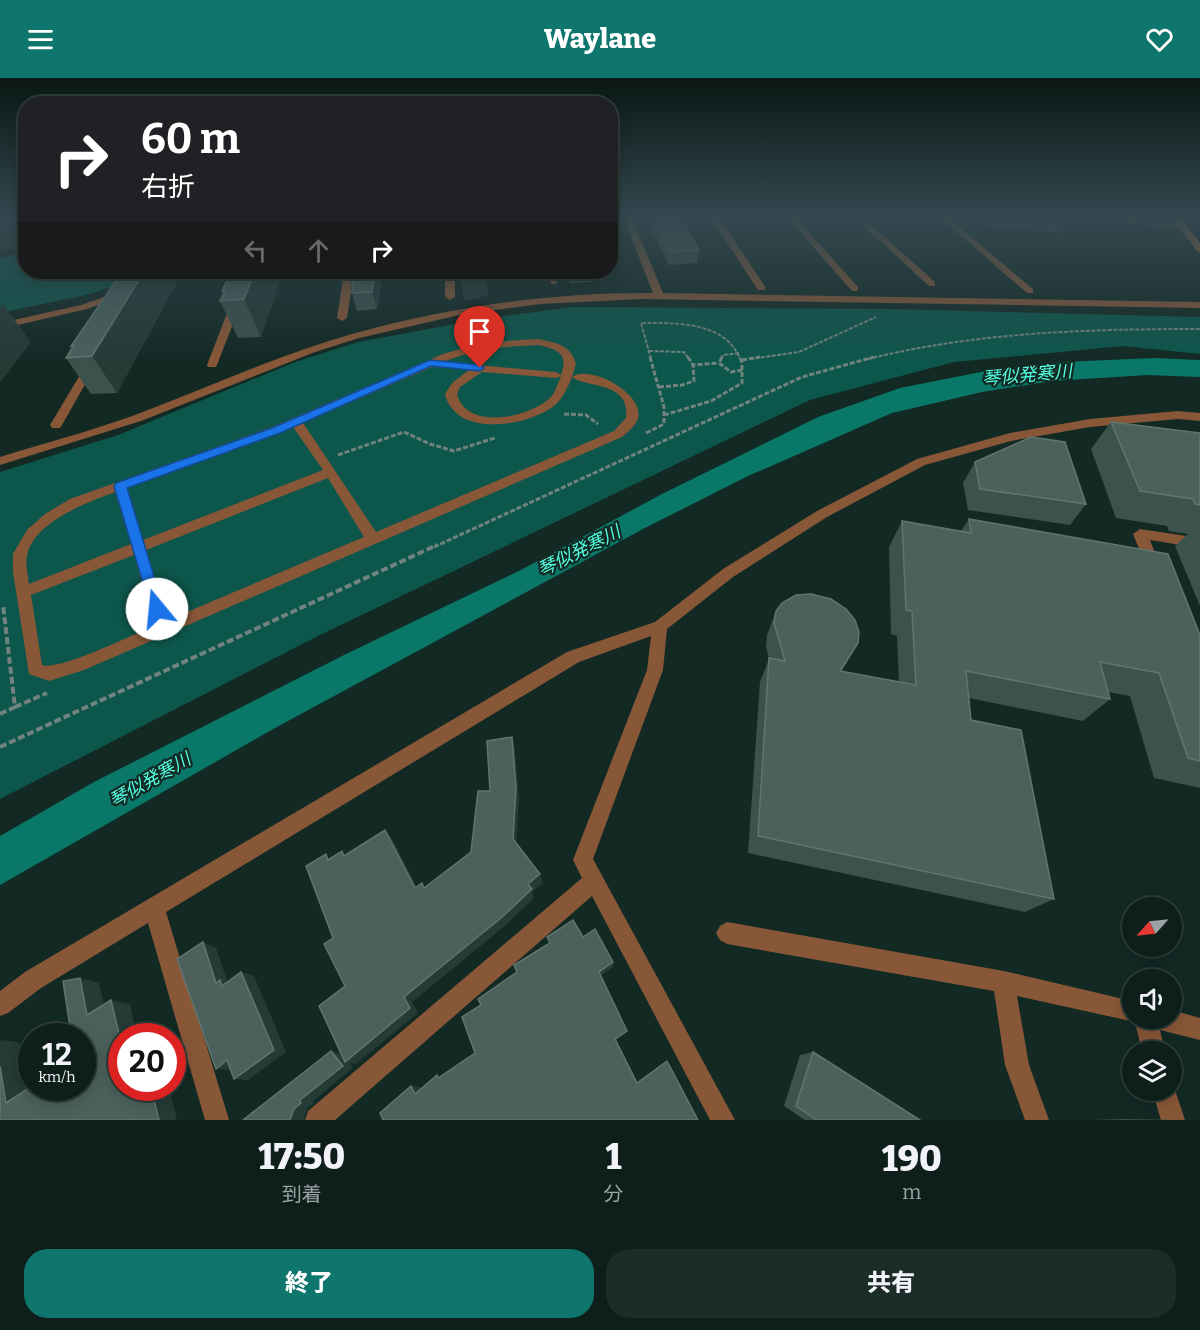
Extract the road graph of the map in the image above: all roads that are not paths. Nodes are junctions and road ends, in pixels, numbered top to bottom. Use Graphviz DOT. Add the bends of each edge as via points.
graph roads {
  1 [pos="647,265"];
  2 [pos="746,265"];
  3 [pos="833,265"];
  4 [pos="911,265"];
  5 [pos="999,265"];
  6 [pos="167,279"];
  7 [pos="245,279"];
  8 [pos="348,279"];
  9 [pos="450,279"];
  10 [pos="932,284"];
  11 [pos="145,286"];
  12 [pos="761,288"];
  13 [pos="855,289"];
  14 [pos="134,290"];
  15 [pos="1030,291"];
  16 [pos="659,296"];
  17 [pos="450,297"];
  18 [pos="1200,305"];
  19 [pos="342,318"];
  20 [pos="1,327"];
  21 [pos="98,352"];
  22 [pos="430,363"];
  23 [pos="212,365"];
  24 [pos="480,368"];
  25 [pos="556,375"];
  26 [pos="577,377"];
  27 [pos="1200,417"];
  28 [pos="296,422"];
  29 [pos="56,425"];
  30 [pos="0,462"];
  31 [pos="331,472"];
  32 [pos="120,486"];
  33 [pos="373,539"];
  34 [pos="1200,543"];
  35 [pos="138,548"];
  36 [pos="1161,588"];
  37 [pos="23,592"];
  38 [pos="660,626"];
  39 [pos="163,629"];
  40 [pos="594,881"];
  41 [pos="154,907"];
  42 [pos="727,933"];
  43 [pos="1004,982"];
  44 [pos="0,1005"];
  45 [pos="1122,1010"];
  46 [pos="1182,1024"];
  47 [pos="1200,1029"];
  48 [pos="1167,1101"];
  49 [pos="217,1120"];
  50 [pos="317,1120"];
  51 [pos="723,1120"];
  52 [pos="1037,1120"];
  53 [pos="1173,1120"];
  1 -- 16 [label="street"];
  2 -- 12 [label="street"];
  3 -- 13 [label="street"];
  4 -- 10 [label="street"];
  5 -- 15 [label="street"];
  6 -- 11 [label="street"];
  7 -- 23 [label="street"];
  8 -- 19 [label="street"];
  9 -- 17 [label="street"];
  14 -- 20 [label="street"];
  16 -- 18 [label="street"];
  16 -- 30 [label="street" via="541,301 410,322 311,350 137,418"];
  21 -- 29 [label="street"];
  22 -- 24 [label="street"];
  22 -- 24 [label="street" via="467,350 539,342 568,354 571,364 555,399 537,412 497,420 462,413 454,406 451,394 456,385"];
  22 -- 28 [label="street"];
  24 -- 25 [label="street"];
  26 -- 33 [label="street" via="615,386 626,396 633,410 632,420 618,434"];
  27 -- 38 [label="street" via="1178,415 1090,423 1010,437 921,462 822,514 756,555"];
  28 -- 31 [label="street"];
  28 -- 32 [label="street"];
  31 -- 33 [label="street"];
  31 -- 35 [label="street"];
  32 -- 35 [label="street"];
  32 -- 37 [label="street" via="75,502 32,534 20,554"];
  33 -- 39 [label="street"];
  34 -- 36 [label="street" via="1140,534"];
  35 -- 37 [label="street"];
  35 -- 39 [label="street"];
  37 -- 39 [label="street" via="35,669 49,674"];
  38 -- 40 [label="street" via="655,670 583,860"];
  38 -- 41 [label="street" via="573,657"];
  40 -- 50 [label="street"];
  40 -- 51 [label="street"];
  41 -- 44 [label="street" via="33,980"];
  41 -- 49 [label="street"];
  42 -- 43 [label="street"];
  43 -- 45 [label="street"];
  43 -- 52 [label="street" via="1017,1065"];
  46 -- 47 [label="street"];
  48 -- 53 [label="street"];
}
